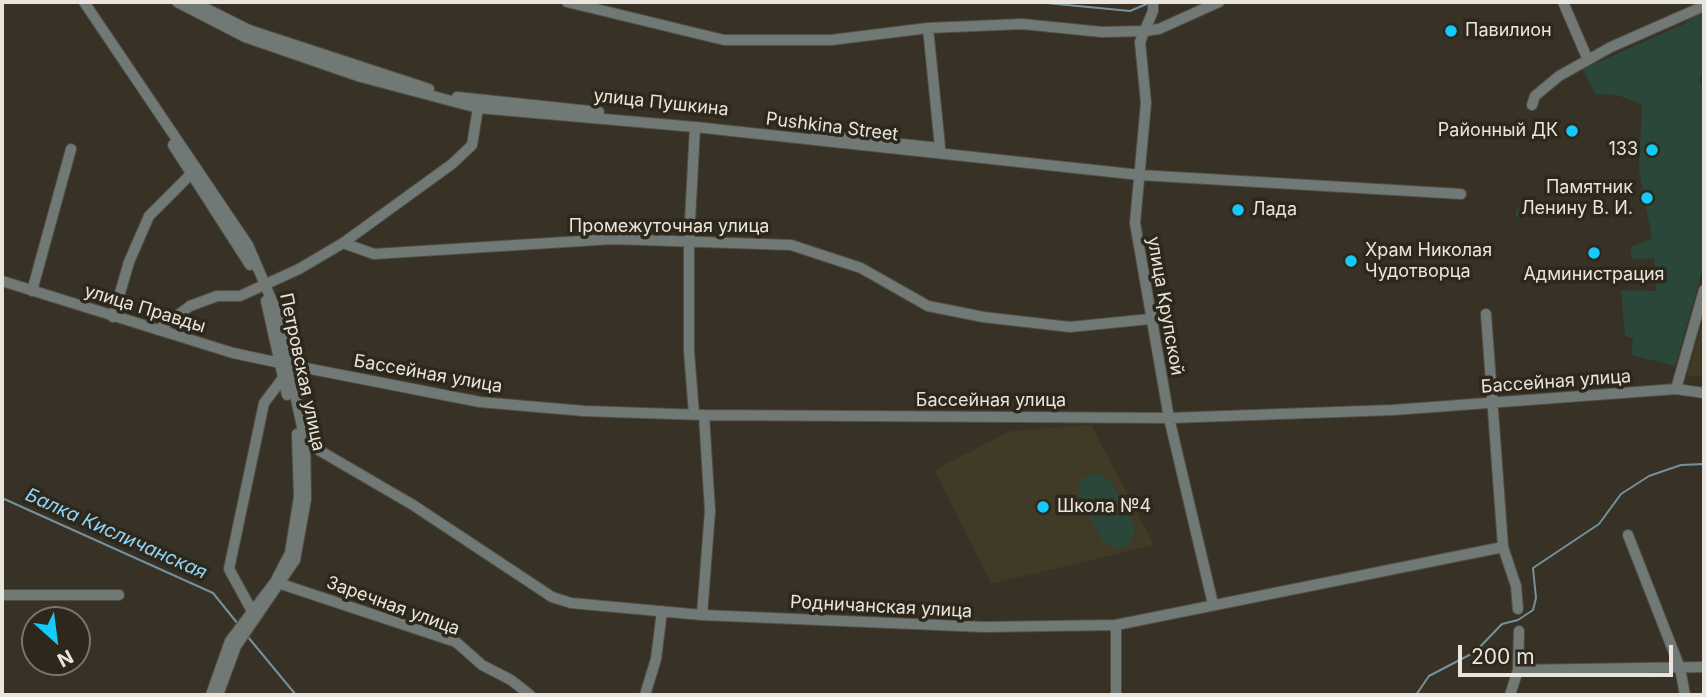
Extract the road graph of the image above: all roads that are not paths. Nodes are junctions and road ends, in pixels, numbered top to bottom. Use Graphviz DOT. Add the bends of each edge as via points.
graph roads {
  1 [pos="78,2"];
  2 [pos="84,2"];
  3 [pos="177,2"];
  4 [pos="193,2"];
  5 [pos="567,2"];
  6 [pos="1219,2"];
  7 [pos="1563,2"];
  8 [pos="1153,6"];
  9 [pos="1704,6"];
  10 [pos="928,28"];
  11 [pos="1145,31"];
  12 [pos="1588,60"];
  13 [pos="1532,105"];
  14 [pos="478,108"];
  15 [pos="695,127"];
  16 [pos="71,149"];
  17 [pos="938,150"];
  18 [pos="192,173"];
  19 [pos="1140,175"];
  20 [pos="1461,194"];
  21 [pos="689,240"];
  22 [pos="343,243"];
  23 [pos="2,281"];
  24 [pos="264,286"];
  25 [pos="32,290"];
  26 [pos="1704,290"];
  27 [pos="1486,314"];
  28 [pos="114,317"];
  29 [pos="1150,318"];
  30 [pos="158,330"];
  31 [pos="283,364"];
  32 [pos="283,379"];
  33 [pos="1676,389"];
  34 [pos="1704,393"];
  35 [pos="1494,403"];
  36 [pos="699,415"];
  37 [pos="1169,418"];
  38 [pos="301,440"];
  39 [pos="1628,535"];
  40 [pos="1503,547"];
  41 [pos="278,583"];
  42 [pos="2,595"];
  43 [pos="119,595"];
  44 [pos="1213,604"];
  45 [pos="1518,609"];
  46 [pos="662,611"];
  47 [pos="702,615"];
  48 [pos="253,616"];
  49 [pos="1116,625"];
  50 [pos="1519,631"];
  51 [pos="233,644"];
  52 [pos="1704,667"];
  53 [pos="1680,668"];
  54 [pos="1518,670"];
  55 [pos="211,695"];
  56 [pos="218,695"];
  57 [pos="530,695"];
  58 [pos="645,695"];
  59 [pos="1116,695"];
  60 [pos="1510,695"];
  61 [pos="1685,695"];
  1 -- 18 [label="street"];
  2 -- 24 [label="street, Петровская улица" via="248,245"];
  3 -- 14 [label="street, Pushkina Street" via="271,46 361,77"];
  4 -- 17 [label="street, улица Пушкина" via="249,30 461,99"];
  5 -- 10 [label="street" via="724,40 831,40"];
  6 -- 11 [label="street"];
  7 -- 12 [label="street"];
  8 -- 11 [label="street, улица Крупской"];
  9 -- 12 [label="street"];
  10 -- 11 [label="street" via="1022,24"];
  10 -- 17 [label="street"];
  11 -- 19 [label="street, улица Крупской" via="1140,42 1146,103"];
  12 -- 13 [label="street" via="1543,88"];
  14 -- 15 [label="street, Pushkina Street"];
  14 -- 22 [label="street" via="472,145"];
  15 -- 17 [label="street, Pushkina Street"];
  15 -- 21 [label="street"];
  16 -- 25 [label="street"];
  17 -- 19 [label="street, улица Пушкина" via="1130,168"];
  18 -- 24 [label="street"];
  18 -- 28 [label="street" via="149,216 129,262"];
  19 -- 20 [label="street"];
  19 -- 29 [label="street, улица Крупской" via="1135,223"];
  21 -- 22 [label="street, Промежуточная улица" via="614,239 374,254"];
  21 -- 29 [label="street, Промежуточная улица" via="791,245 861,268 928,306 983,317 1070,327"];
  21 -- 36 [label="street" via="689,351"];
  22 -- 24 [label="street"];
  23 -- 25 [label="street, улица Правды"];
  24 -- 30 [label="street" via="190,306"];
  24 -- 31 [label="street"];
  25 -- 28 [label="street, улица Правды"];
  26 -- 33 [label="street"];
  27 -- 35 [label="street"];
  28 -- 30 [label="street, улица Правды"];
  29 -- 37 [label="street, улица Крупской"];
  30 -- 31 [label="street, улица Правды"];
  31 -- 32 [label="street"];
  31 -- 36 [label="street, Бассейная улица" via="480,402"];
  31 -- 38 [label="street, Петровская улица"];
  32 -- 38 [label="street"];
  32 -- 48 [label="street" via="264,403 229,569"];
  33 -- 34 [label="street, Бассейная улица"];
  33 -- 35 [label="street, Бассейная улица"];
  35 -- 37 [label="street, Бассейная улица"];
  35 -- 40 [label="street"];
  36 -- 37 [label="street, Бассейная улица"];
  36 -- 47 [label="street" via="710,511"];
  37 -- 44 [label="street, улица Крупской"];
  38 -- 41 [label="street" via="296,520"];
  38 -- 46 [label="street, Родничанская улица" via="413,505 552,597 571,603"];
  39 -- 53 [label="street"];
  40 -- 44 [label="street, Родничанская улица"];
  40 -- 45 [label="street"];
  41 -- 48 [label="street"];
  41 -- 57 [label="street, Заречная улица" via="456,642 482,665"];
  42 -- 43 [label="street"];
  44 -- 49 [label="street, Родничанская улица"];
  46 -- 47 [label="street, Родничанская улица"];
  46 -- 58 [label="street" via="656,659"];
  47 -- 49 [label="street, Родничанская улица" via="984,627"];
  48 -- 51 [label="street"];
  49 -- 59 [label="street"];
  50 -- 54 [label="street"];
  51 -- 55 [label="street"];
  51 -- 56 [label="street"];
  52 -- 53 [label="street"];
  53 -- 54 [label="street"];
  53 -- 61 [label="street"];
  54 -- 60 [label="street"];
}
